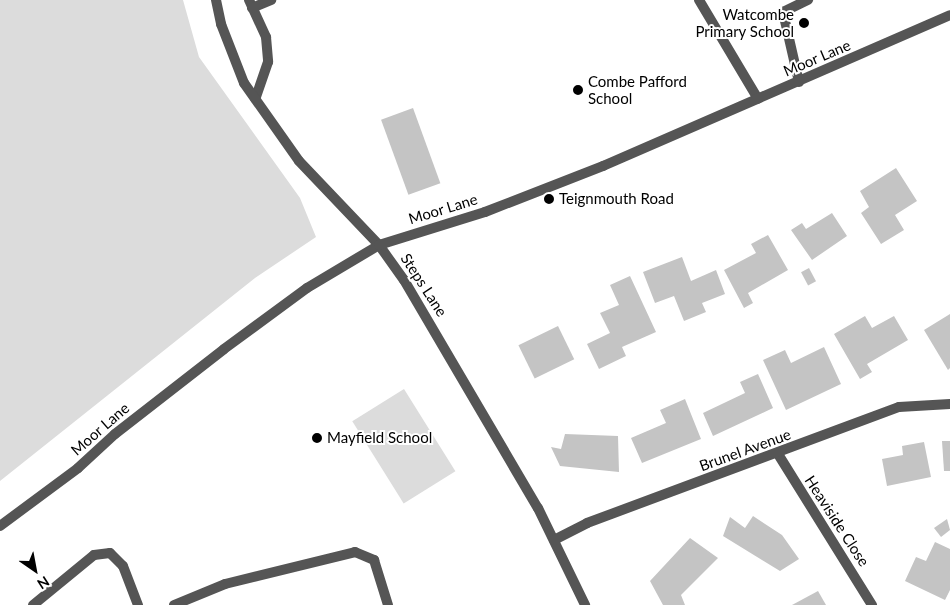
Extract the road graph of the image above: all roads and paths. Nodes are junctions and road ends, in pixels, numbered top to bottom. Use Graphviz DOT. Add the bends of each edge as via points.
graph roads {
  1 [pos="216,0"];
  2 [pos="271,0"];
  3 [pos="699,0"];
  4 [pos="808,0"];
  5 [pos="251,4"];
  6 [pos="950,15"];
  7 [pos="799,82"];
  8 [pos="255,99"];
  9 [pos="758,100"];
  10 [pos="378,245"];
  11 [pos="950,404"];
  12 [pos="778,454"];
  13 [pos="0,526"];
  14 [pos="554,540"];
  15 [pos="33,605"];
  16 [pos="138,605"];
  17 [pos="174,605"];
  18 [pos="388,605"];
  19 [pos="585,605"];
  20 [pos="872,605"];
  1 -- 8 [label="street, Steps Lane" via="221,24 244,84"];
  2 -- 5 [label="street"];
  3 -- 9 [label="street"];
  4 -- 7 [label="street" via="783,12"];
  5 -- 8 [label="street" via="266,38 268,62"];
  6 -- 7 [label="street, Moor Lane"];
  7 -- 9 [label="street, Moor Lane"];
  8 -- 10 [label="street, Steps Lane" via="299,161"];
  9 -- 10 [label="street, Moor Lane" via="485,212"];
  10 -- 13 [label="street, Moor Lane" via="307,288"];
  10 -- 14 [label="street, Steps Lane" via="404,280 485,413"];
  11 -- 12 [label="street, Brunel Avenue" via="899,407"];
  12 -- 14 [label="street, Brunel Avenue" via="587,523"];
  12 -- 20 [label="street, Heaviside Close"];
  14 -- 19 [label="street, Steps Lane"];
  15 -- 16 [label="street" via="94,556 110,553 123,566"];
  17 -- 18 [label="street" via="225,584 355,552 374,560"];
}
